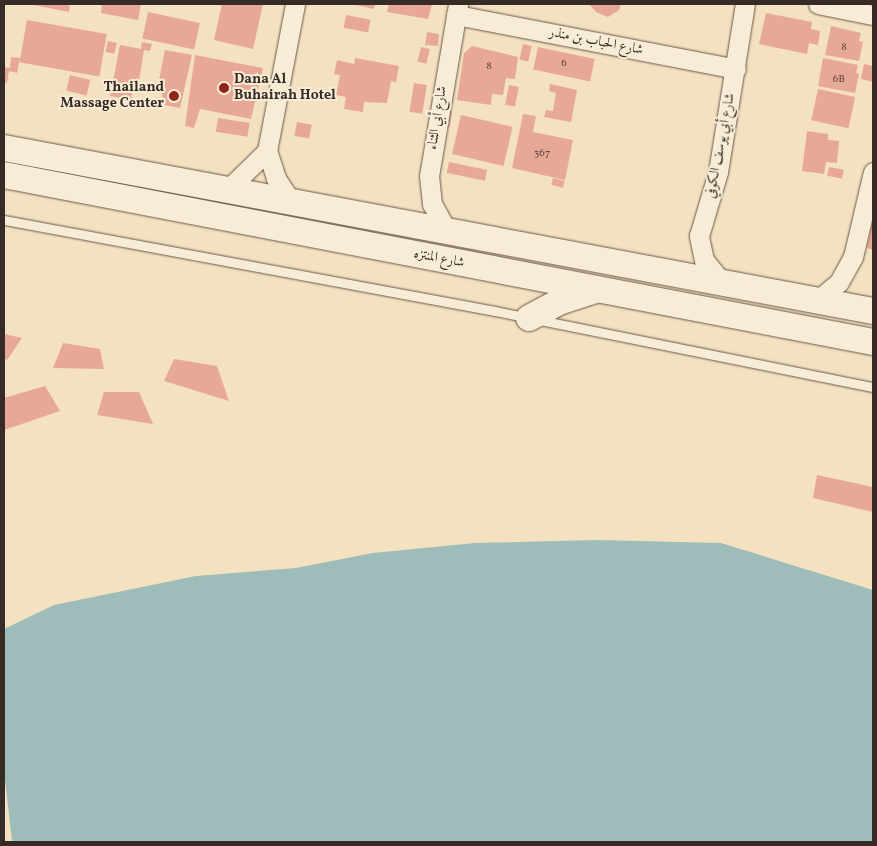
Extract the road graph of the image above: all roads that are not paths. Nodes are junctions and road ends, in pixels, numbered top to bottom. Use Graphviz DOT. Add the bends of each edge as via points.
graph roads {
  1 [pos="295,4"];
  2 [pos="745,4"];
  3 [pos="818,4"];
  4 [pos="457,9"];
  5 [pos="873,15"];
  6 [pos="736,69"];
  7 [pos="4,148"];
  8 [pos="267,151"];
  9 [pos="36,155"];
  10 [pos="4,159"];
  11 [pos="873,172"];
  12 [pos="4,176"];
  13 [pos="226,191"];
  14 [pos="292,203"];
  15 [pos="4,220"];
  16 [pos="446,229"];
  17 [pos="721,281"];
  18 [pos="598,290"];
  19 [pos="819,300"];
  20 [pos="873,311"];
  21 [pos="529,318"];
  22 [pos="873,342"];
  23 [pos="873,388"];
  1 -- 8 [label="street"];
  2 -- 6 [label="street, شارع أبي يوسف الكوفي"];
  3 -- 5 [label="street"];
  4 -- 6 [label="street, شارع الحباب بن منذر"];
  4 -- 16 [label="street, شارع أبي الثناء" via="429,176 432,204"];
  6 -- 17 [label="street, شارع أبي يوسف الكوفي" via="718,172 699,236 704,260"];
  7 -- 9 [label="main road"];
  8 -- 13 [label="street"];
  8 -- 14 [label="street" via="276,178"];
  9 -- 10 [label="main road" via="22,160"];
  9 -- 13 [label="main road"];
  11 -- 19 [label="street" via="854,257 839,282"];
  12 -- 18 [label="main road, شارع المنتزه"];
  13 -- 14 [label="main road"];
  14 -- 16 [label="main road"];
  15 -- 21 [label="lane"];
  16 -- 17 [label="main road"];
  17 -- 19 [label="main road"];
  18 -- 21 [label="main road" via="559,302"];
  18 -- 22 [label="main road, شارع المنتزه"];
  19 -- 20 [label="main road"];
  21 -- 23 [label="lane"];
}
